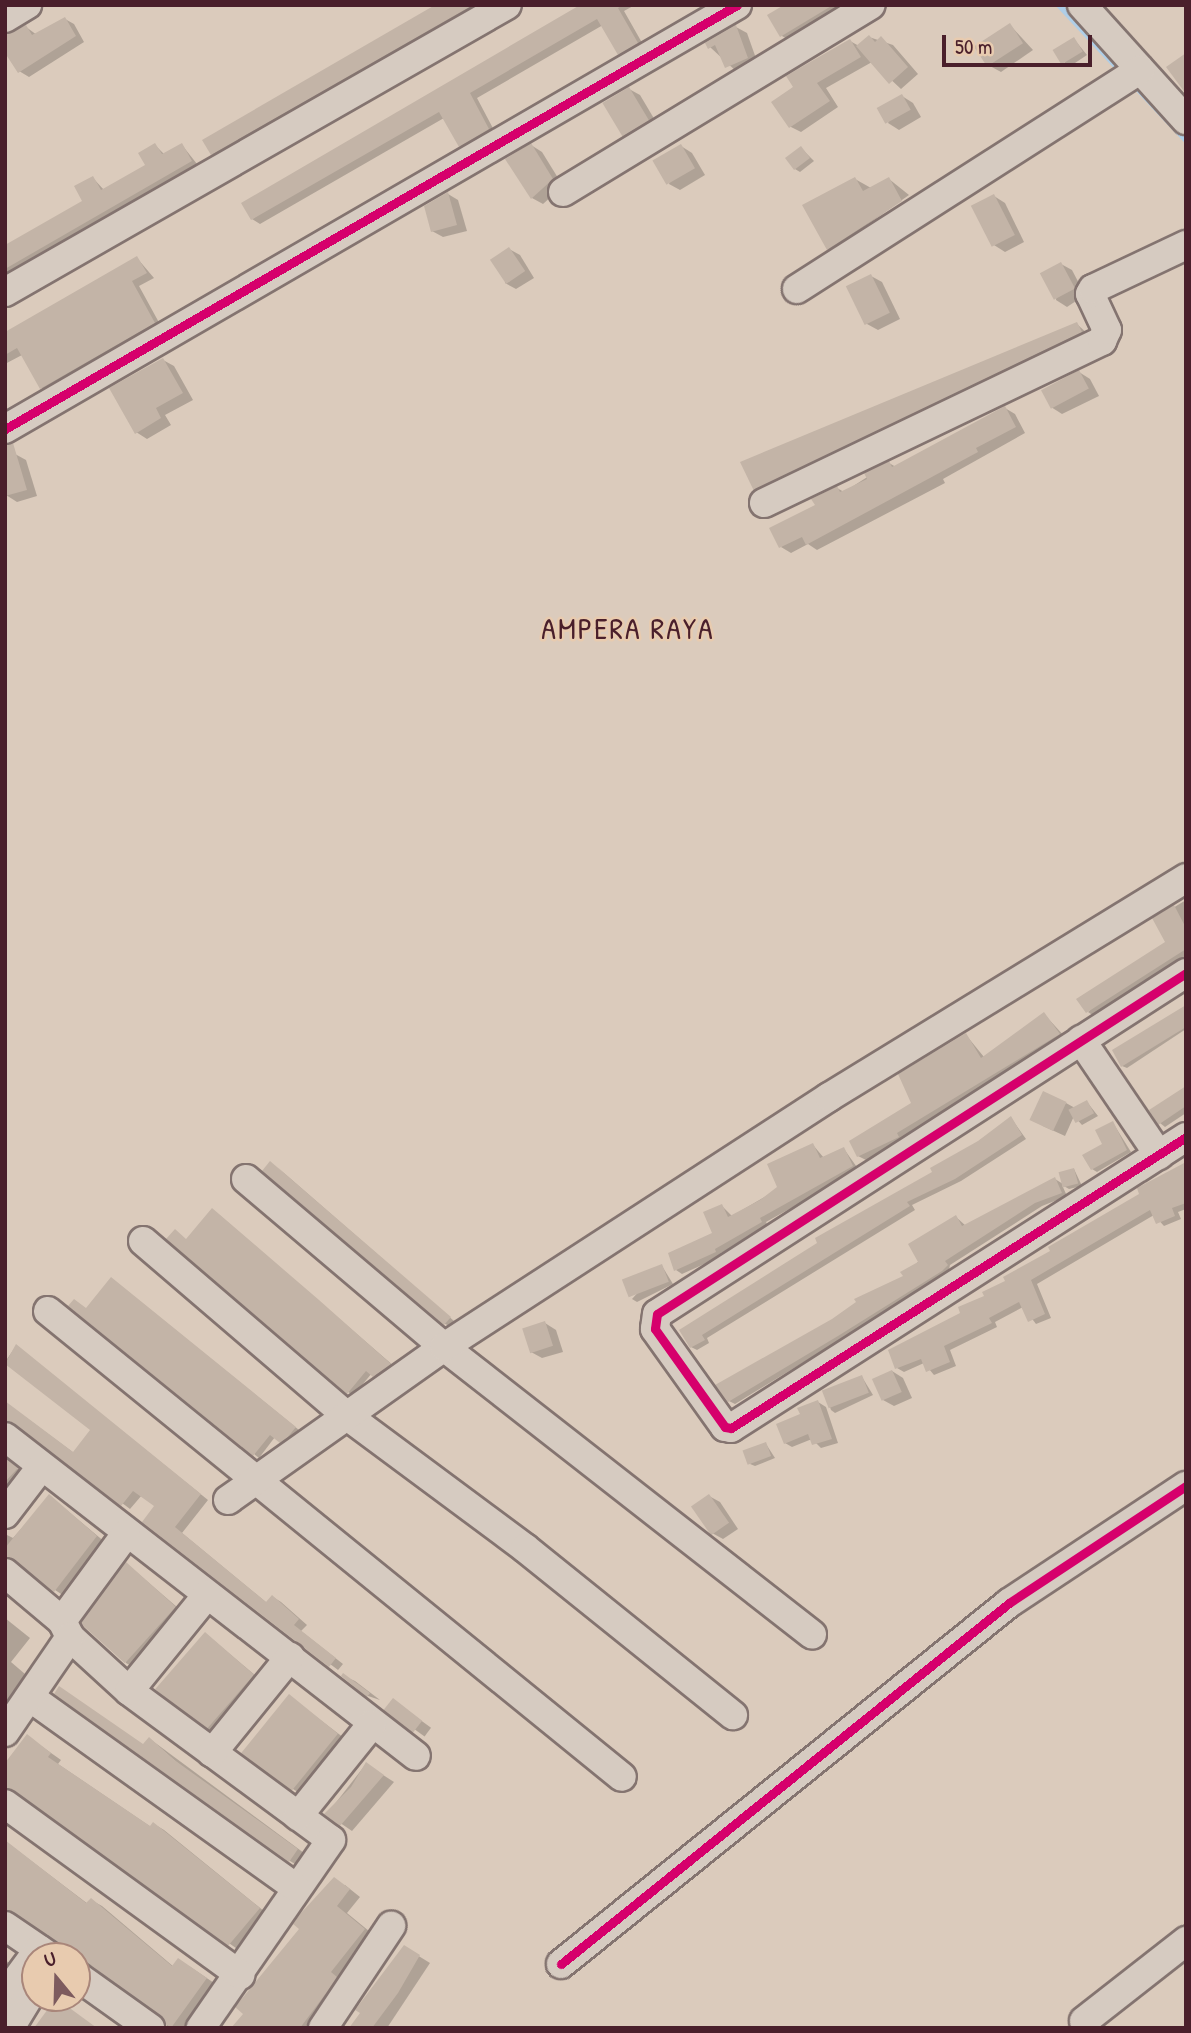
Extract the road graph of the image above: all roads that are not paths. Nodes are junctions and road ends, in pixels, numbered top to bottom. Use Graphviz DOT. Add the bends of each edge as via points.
graph roads {
  1 [pos="27,5"];
  2 [pos="507,5"];
  3 [pos="737,5"];
  4 [pos="871,5"];
  5 [pos="1082,5"];
  6 [pos="5,18"];
  7 [pos="1140,70"];
  8 [pos="1186,120"];
  9 [pos="563,192"];
  10 [pos="1186,245"];
  11 [pos="797,289"];
  12 [pos="5,292"];
  13 [pos="5,429"];
  14 [pos="764,503"];
  15 [pos="1186,878"];
  16 [pos="1186,973"];
  17 [pos="1081,1040"];
  18 [pos="1186,1137"];
  19 [pos="1158,1155"];
  20 [pos="246,1180"];
  21 [pos="143,1241"];
  22 [pos="48,1311"];
  23 [pos="444,1346"];
  24 [pos="346,1415"];
  25 [pos="5,1437"];
  26 [pos="41,1467"];
  27 [pos="255,1481"];
  28 [pos="1186,1486"];
  29 [pos="228,1500"];
  30 [pos="5,1514"];
  31 [pos="126,1534"];
  32 [pos="5,1573"];
  33 [pos="206,1595"];
  34 [pos="66,1629"];
  35 [pos="812,1634"];
  36 [pos="290,1657"];
  37 [pos="129,1691"];
  38 [pos="31,1698"];
  39 [pos="733,1715"];
  40 [pos="372,1724"];
  41 [pos="5,1732"];
  42 [pos="212,1753"];
  43 [pos="416,1756"];
  44 [pos="622,1777"];
  45 [pos="5,1804"];
  46 [pos="298,1816"];
  47 [pos="295,1887"];
  48 [pos="5,1926"];
  49 [pos="391,1926"];
  50 [pos="1186,1941"];
  51 [pos="29,1942"];
  52 [pos="561,1964"];
  53 [pos="240,1975"];
  54 [pos="21,1977"];
  55 [pos="91,1986"];
  56 [pos="5,1995"];
  57 [pos="21,2010"];
  58 [pos="1084,2021"];
  59 [pos="10,2028"];
  60 [pos="150,2028"];
  61 [pos="201,2028"];
  62 [pos="323,2028"];
  1 -- 6 [label="street"];
  2 -- 12 [label="street"];
  3 -- 13 [label="street"];
  4 -- 9 [label="street"];
  5 -- 7 [label="street"];
  7 -- 8 [label="street"];
  7 -- 11 [label="street"];
  10 -- 14 [label="street" via="1093,289 1090,294 1107,330 1102,341"];
  15 -- 23 [label="street" via="829,1097"];
  16 -- 17 [label="street"];
  17 -- 19 [label="street"];
  17 -- 19 [label="street" via="657,1314 654,1329 725,1427 732,1428"];
  18 -- 19 [label="street"];
  20 -- 23 [label="street"];
  21 -- 24 [label="street"];
  22 -- 27 [label="street"];
  23 -- 24 [label="street"];
  23 -- 35 [label="street"];
  24 -- 27 [label="street"];
  24 -- 39 [label="street" via="525,1548"];
  25 -- 26 [label="street"];
  26 -- 30 [label="street"];
  26 -- 31 [label="street"];
  27 -- 29 [label="street"];
  27 -- 44 [label="street"];
  28 -- 52 [label="street" via="1009,1603"];
  31 -- 33 [label="street"];
  31 -- 34 [label="street"];
  32 -- 34 [label="street"];
  33 -- 36 [label="street"];
  33 -- 37 [label="street"];
  34 -- 37 [label="street"];
  34 -- 38 [label="street"];
  36 -- 40 [label="street"];
  36 -- 42 [label="street"];
  37 -- 42 [label="street"];
  38 -- 41 [label="street"];
  38 -- 47 [label="street"];
  40 -- 43 [label="street"];
  40 -- 46 [label="street"];
  42 -- 46 [label="street"];
  45 -- 53 [label="street"];
  46 -- 47 [label="street" via="331,1842"];
  47 -- 53 [label="street"];
  48 -- 51 [label="street"];
  49 -- 62 [label="street"];
  50 -- 58 [label="street"];
  53 -- 61 [label="street"];
  54 -- 56 [label="street"];
  55 -- 60 [label="street"];
  57 -- 59 [label="street"];
}
